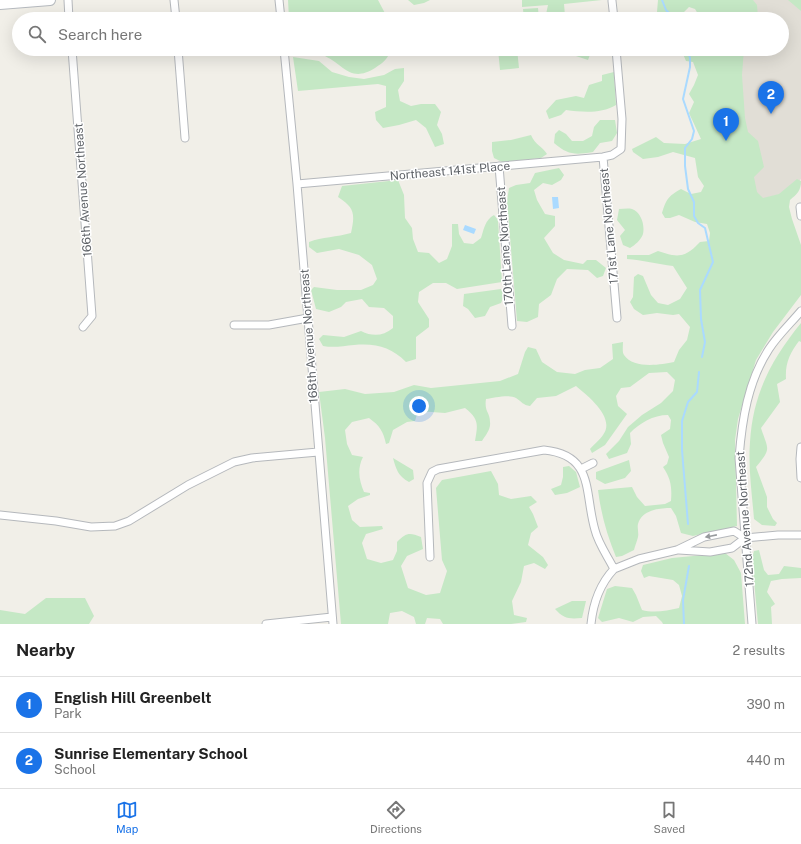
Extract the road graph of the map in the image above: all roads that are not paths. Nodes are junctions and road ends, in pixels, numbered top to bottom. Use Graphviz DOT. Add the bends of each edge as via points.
graph roads {
  1 [pos="50,0"];
  2 [pos="68,0"];
  3 [pos="174,0"];
  4 [pos="279,0"];
  5 [pos="612,1"];
  6 [pos="0,4"];
  7 [pos="69,12"];
  8 [pos="175,12"];
  9 [pos="280,12"];
  10 [pos="613,12"];
  11 [pos="73,56"];
  12 [pos="179,56"];
  13 [pos="285,56"];
  14 [pos="617,56"];
  15 [pos="185,138"];
  16 [pos="603,157"];
  17 [pos="499,166"];
  18 [pos="297,184"];
  19 [pos="800,207"];
  20 [pos="801,216"];
  21 [pos="801,311"];
  22 [pos="308,318"];
  23 [pos="617,318"];
  24 [pos="234,325"];
  25 [pos="512,326"];
  26 [pos="83,327"];
  27 [pos="801,447"];
  28 [pos="318,452"];
  29 [pos="593,463"];
  30 [pos="581,470"];
  31 [pos="801,478"];
  32 [pos="0,515"];
  33 [pos="801,535"];
  34 [pos="745,538"];
  35 [pos="677,550"];
  36 [pos="430,557"];
  37 [pos="614,569"];
  38 [pos="332,621"];
  39 [pos="266,624"];
  40 [pos="592,624"];
  41 [pos="752,624"];
  1 -- 6 [label="street"];
  2 -- 7 [label="street"];
  3 -- 8 [label="street"];
  4 -- 9 [label="street"];
  5 -- 10 [label="street"];
  11 -- 26 [label="street, 166th Avenue Northeast" via="92,316"];
  12 -- 15 [label="street"];
  13 -- 18 [label="street, 168th Avenue Northeast"];
  14 -- 16 [label="street, 171st Lane Northeast" via="622,144 621,149"];
  16 -- 17 [label="street, Northeast 141st Place"];
  16 -- 23 [label="street, 171st Lane Northeast"];
  17 -- 18 [label="street, Northeast 141st Place"];
  17 -- 25 [label="street, 170th Lane Northeast"];
  18 -- 22 [label="street, 168th Avenue Northeast"];
  19 -- 20 [label="street"];
  21 -- 34 [label="street, 172nd Avenue Northeast" via="769,349 754,378 745,406 739,458"];
  22 -- 24 [label="street" via="269,325"];
  22 -- 28 [label="street, 168th Avenue Northeast"];
  27 -- 31 [label="street"];
  28 -- 32 [label="street" via="234,462 129,522 115,526 91,527"];
  28 -- 38 [label="street, 168th Avenue Northeast"];
  29 -- 30 [label="street"];
  30 -- 36 [label="street" via="566,455 544,450 432,472 427,483"];
  30 -- 37 [label="street" via="587,487 595,532"];
  33 -- 34 [label="street"];
  34 -- 35 [label="street" via="732,548 710,552"];
  34 -- 35 [label="street, one-way" via="734,531 704,537"];
  34 -- 41 [label="street, 172nd Avenue Northeast"];
  35 -- 37 [label="street" via="639,559"];
  37 -- 40 [label="street" via="602,587 595,605"];
  38 -- 39 [label="street"];
}
